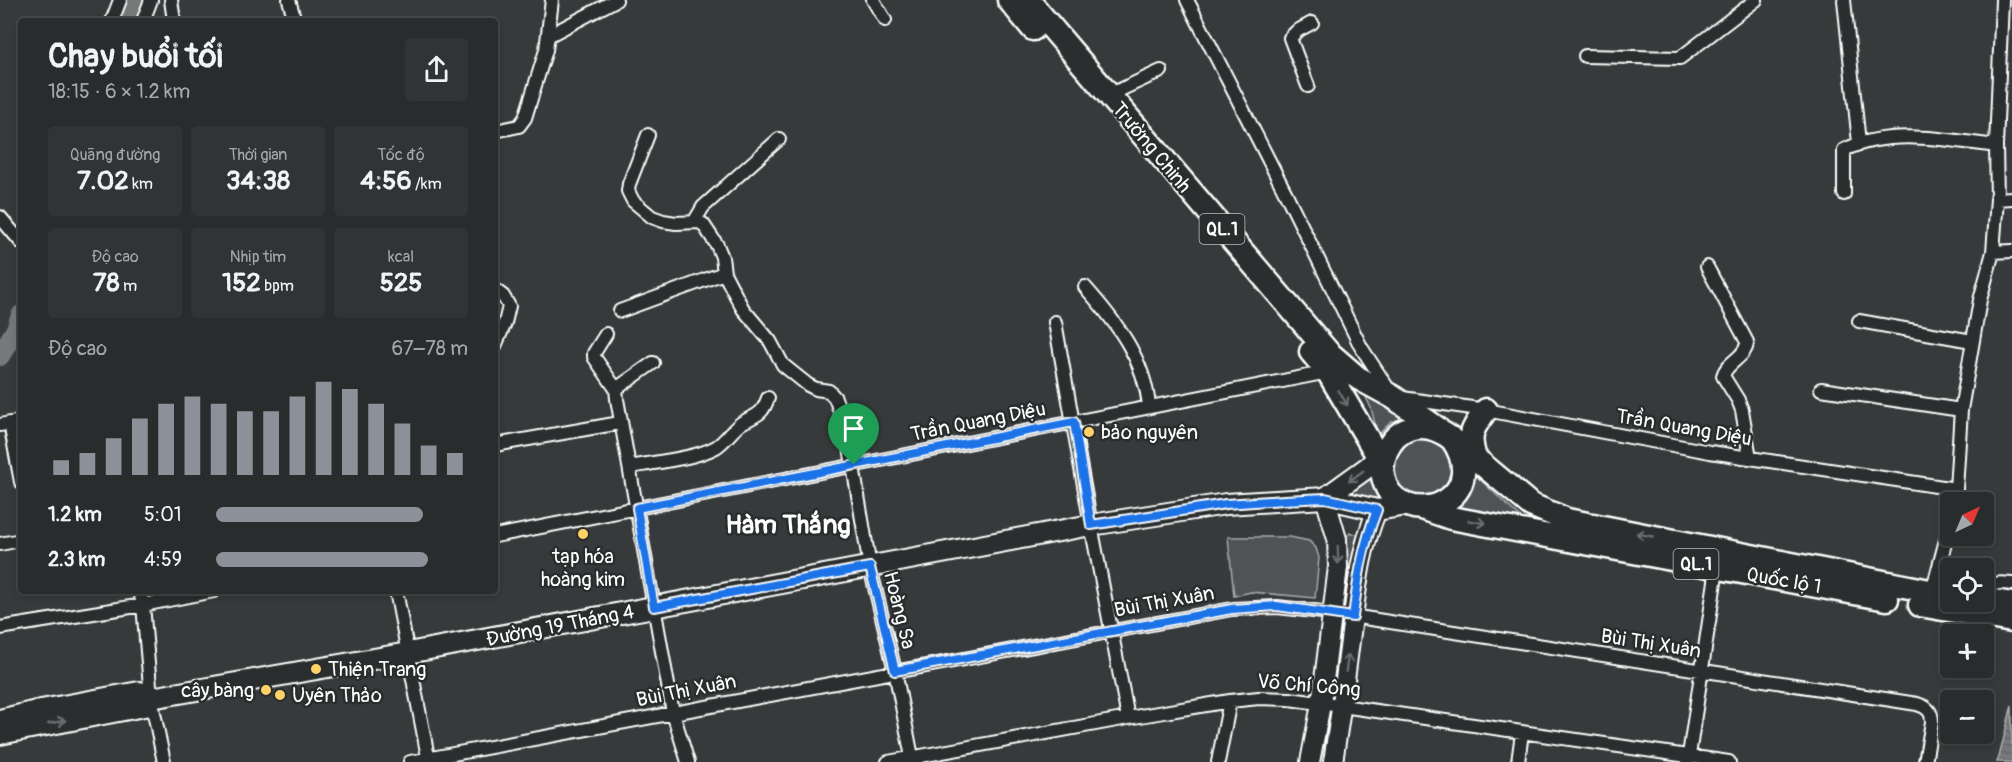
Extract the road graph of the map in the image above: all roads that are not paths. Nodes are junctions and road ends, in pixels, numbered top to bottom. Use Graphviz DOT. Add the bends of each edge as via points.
graph roads {
  1 [pos="120,0"];
  2 [pos="151,0"];
  3 [pos="171,0"];
  4 [pos="289,0"];
  5 [pos="552,0"];
  6 [pos="615,0"];
  7 [pos="873,0"];
  8 [pos="1009,0"];
  9 [pos="1029,0"];
  10 [pos="1187,0"];
  11 [pos="1756,0"];
  12 [pos="1844,0"];
  13 [pos="2002,0"];
  14 [pos="113,18"];
  15 [pos="143,18"];
  16 [pos="174,18"];
  17 [pos="294,18"];
  18 [pos="885,20"];
  19 [pos="1312,23"];
  20 [pos="548,36"];
  21 [pos="1584,56"];
  22 [pos="1161,71"];
  23 [pos="1308,86"];
  24 [pos="1109,95"];
  25 [pos="498,130"];
  26 [pos="648,135"];
  27 [pos="779,139"];
  28 [pos="1859,143"];
  29 [pos="1996,146"];
  30 [pos="1844,194"];
  31 [pos="2012,198"];
  32 [pos="1997,199"];
  33 [pos="0,216"];
  34 [pos="694,222"];
  35 [pos="18,238"];
  36 [pos="2012,251"];
  37 [pos="1993,252"];
  38 [pos="1707,267"];
  39 [pos="724,273"];
  40 [pos="1085,287"];
  41 [pos="498,292"];
  42 [pos="620,311"];
  43 [pos="1859,321"];
  44 [pos="1055,322"];
  45 [pos="606,334"];
  46 [pos="498,339"];
  47 [pos="1972,341"];
  48 [pos="653,363"];
  49 [pos="1328,372"];
  50 [pos="616,389"];
  51 [pos="1821,389"];
  52 [pos="1393,397"];
  53 [pos="768,398"];
  54 [pos="1149,407"];
  55 [pos="1486,410"];
  56 [pos="1961,410"];
  57 [pos="1074,422"];
  58 [pos="10,423"];
  59 [pos="620,423"];
  60 [pos="1447,434"];
  61 [pos="498,444"];
  62 [pos="1474,456"];
  63 [pos="1382,457"];
  64 [pos="1750,458"];
  65 [pos="854,465"];
  66 [pos="18,466"];
  67 [pos="630,467"];
  68 [pos="1956,489"];
  69 [pos="1956,492"];
  70 [pos="1325,498"];
  71 [pos="1414,507"];
  72 [pos="637,508"];
  73 [pos="1377,510"];
  74 [pos="1091,525"];
  75 [pos="498,535"];
  76 [pos="18,541"];
  77 [pos="0,544"];
  78 [pos="870,567"];
  79 [pos="1717,568"];
  80 [pos="1994,583"];
  81 [pos="2012,584"];
  82 [pos="1940,593"];
  83 [pos="141,594"];
  84 [pos="199,594"];
  85 [pos="397,594"];
  86 [pos="1940,601"];
  87 [pos="2012,604"];
  88 [pos="143,605"];
  89 [pos="1994,606"];
  90 [pos="654,607"];
  91 [pos="1990,612"];
  92 [pos="1332,613"];
  93 [pos="1353,617"];
  94 [pos="2012,621"];
  95 [pos="0,628"];
  96 [pos="1112,630"];
  97 [pos="408,653"];
  98 [pos="895,671"];
  99 [pos="1701,671"];
  100 [pos="151,698"];
  101 [pos="1230,701"];
  102 [pos="1321,704"];
  103 [pos="1342,706"];
  104 [pos="673,713"];
  105 [pos="1128,718"];
  106 [pos="0,720"];
  107 [pos="1521,733"];
  108 [pos="0,734"];
  109 [pos="1688,758"];
  110 [pos="915,759"];
  111 [pos="429,760"];
  112 [pos="164,762"];
  113 [pos="410,762"];
  114 [pos="688,762"];
  115 [pos="888,762"];
  116 [pos="1218,762"];
  117 [pos="1310,762"];
  118 [pos="1333,762"];
  119 [pos="1518,762"];
  120 [pos="1729,762"];
  121 [pos="1925,762"];
  1 -- 14 [label="street"];
  2 -- 15 [label="street"];
  3 -- 16 [label="street"];
  4 -- 17 [label="street"];
  5 -- 20 [label="street"];
  6 -- 20 [label="street"];
  7 -- 18 [label="street"];
  8 -- 49 [label="highway, Trường Chinh / QL.1"];
  9 -- 24 [label="highway, Trường Chinh / QL.1"];
  10 -- 52 [label="street" via="1360,347"];
  11 -- 21 [label="street" via="1680,58"];
  12 -- 28 [label="street"];
  13 -- 29 [label="street"];
  19 -- 23 [label="street" via="1290,39"];
  20 -- 25 [label="street" via="525,118 519,126"];
  22 -- 24 [label="street"];
  24 -- 52 [label="highway, Trường Chinh / QL.1" via="1317,340 1358,378"];
  26 -- 34 [label="street" via="628,184 633,201 663,221"];
  27 -- 34 [label="street" via="703,207"];
  28 -- 29 [label="street" via="1903,138"];
  28 -- 30 [label="street" via="1844,150"];
  29 -- 32 [label="street"];
  31 -- 32 [label="street"];
  32 -- 37 [label="street"];
  33 -- 35 [label="street"];
  34 -- 39 [label="street" via="703,224 714,238"];
  36 -- 37 [label="street"];
  37 -- 47 [label="street"];
  38 -- 64 [label="street" via="1747,342 1723,376 1742,410"];
  39 -- 42 [label="street"];
  39 -- 65 [label="street, Hoàng Sa" via="743,309 770,341 783,365 808,385 833,394 847,430"];
  40 -- 54 [label="street" via="1135,355 1148,391"];
  41 -- 46 [label="street" via="509,306"];
  43 -- 47 [label="street"];
  44 -- 57 [label="street"];
  45 -- 50 [label="street" via="594,357"];
  47 -- 56 [label="street"];
  48 -- 50 [label="street"];
  49 -- 54 [label="street, Trần Quang Diệu"];
  49 -- 63 [label="highway, Trường Chinh / QL.1, one-way"];
  50 -- 59 [label="street"];
  51 -- 56 [label="street"];
  52 -- 55 [label="street, Trần Quang Diệu"];
  52 -- 60 [label="highway, Trường Chinh / QL.1"];
  53 -- 67 [label="street" via="764,410 717,446 701,453"];
  54 -- 57 [label="street, Trần Quang Diệu"];
  55 -- 62 [label="highway" via="1475,424 1470,441"];
  55 -- 64 [label="street, Trần Quang Diệu"];
  56 -- 68 [label="street"];
  57 -- 65 [label="street, Trần Quang Diệu"];
  57 -- 74 [label="street"];
  58 -- 66 [label="street"];
  59 -- 61 [label="street"];
  59 -- 67 [label="street"];
  60 -- 62 [label="highway, Quốc lộ 1 / QL.1"];
  60 -- 63 [label="highway" via="1428,426 1414,427 1397,436"];
  60 -- 71 [label="highway" via="1460,450 1463,478 1447,501 1435,507"];
  82 -- 62 [label="highway, Quốc lộ 1 / QL.1, one-way" via="1568,520 1531,505"];
  63 -- 70 [label="main road, one-way"];
  63 -- 71 [label="highway, QL.1" via="1388,488 1396,498"];
  64 -- 68 [label="street, Trần Quang Diệu"];
  65 -- 72 [label="street, Trần Quang Diệu"];
  65 -- 78 [label="street, Hoàng Sa"];
  67 -- 72 [label="street"];
  68 -- 69 [label="street"];
  70 -- 73 [label="main road, Đường 19 Tháng 4"];
  70 -- 74 [label="main road, Đường 19 Tháng 4" via="1226,504"];
  70 -- 92 [label="main road, one-way" via="1337,539"];
  71 -- 73 [label="main road, Đường 19 Tháng 4"];
  71 -- 79 [label="highway, Quốc lộ 1 / QL.1, one-way" via="1451,518"];
  72 -- 75 [label="street, Trần Quang Diệu"];
  72 -- 90 [label="street"];
  73 -- 93 [label="main road" via="1360,562"];
  74 -- 78 [label="main road, Đường 19 Tháng 4"];
  74 -- 96 [label="street"];
  76 -- 77 [label="street"];
  78 -- 90 [label="main road, Đường 19 Tháng 4"];
  78 -- 98 [label="street, Hoàng Sa"];
  79 -- 86 [label="highway, Quốc lộ 1 / QL.1"];
  79 -- 99 [label="street"];
  80 -- 81 [label="street"];
  83 -- 88 [label="street"];
  84 -- 88 [label="street"];
  85 -- 97 [label="street"];
  87 -- 89 [label="highway, QL.1"];
  88 -- 95 [label="street"];
  88 -- 100 [label="street"];
  90 -- 97 [label="main road, Đường 19 Tháng 4"];
  90 -- 104 [label="street"];
  91 -- 94 [label="highway, QL.1"];
  92 -- 93 [label="street, Bùi Thị Xuân"];
  92 -- 96 [label="street, Bùi Thị Xuân" via="1277,606 1232,609"];
  92 -- 102 [label="main road"];
  93 -- 99 [label="street, Bùi Thị Xuân"];
  103 -- 93 [label="main road, one-way"];
  96 -- 98 [label="street, Bùi Thị Xuân"];
  96 -- 105 [label="street"];
  97 -- 100 [label="main road, Đường 19 Tháng 4"];
  97 -- 111 [label="street"];
  98 -- 104 [label="street, Bùi Thị Xuân"];
  98 -- 110 [label="street, Hoàng Sa"];
  99 -- 109 [label="street"];
  99 -- 121 [label="street, Bùi Thị Xuân" via="1917,704 1932,715"];
  100 -- 106 [label="main road, Đường 19 Tháng 4" via="139,692"];
  108 -- 100 [label="main road, Đường 19 Tháng 4, one-way" via="144,706"];
  100 -- 112 [label="street"];
  101 -- 102 [label="street, Võ Chí Công" via="1259,698"];
  101 -- 105 [label="street, Võ Chí Công"];
  101 -- 116 [label="street"];
  102 -- 103 [label="street, Võ Chí Công"];
  102 -- 117 [label="main road"];
  103 -- 107 [label="street, Võ Chí Công"];
  103 -- 118 [label="main road"];
  104 -- 111 [label="street, Bùi Thị Xuân"];
  104 -- 114 [label="street"];
  105 -- 110 [label="street, Võ Chí Công"];
  107 -- 109 [label="street, Võ Chí Công"];
  107 -- 119 [label="street"];
  109 -- 120 [label="street, Võ Chí Công"];
  110 -- 115 [label="street, Võ Chí Công"];
  111 -- 113 [label="street, Bùi Thị Xuân"];
}
